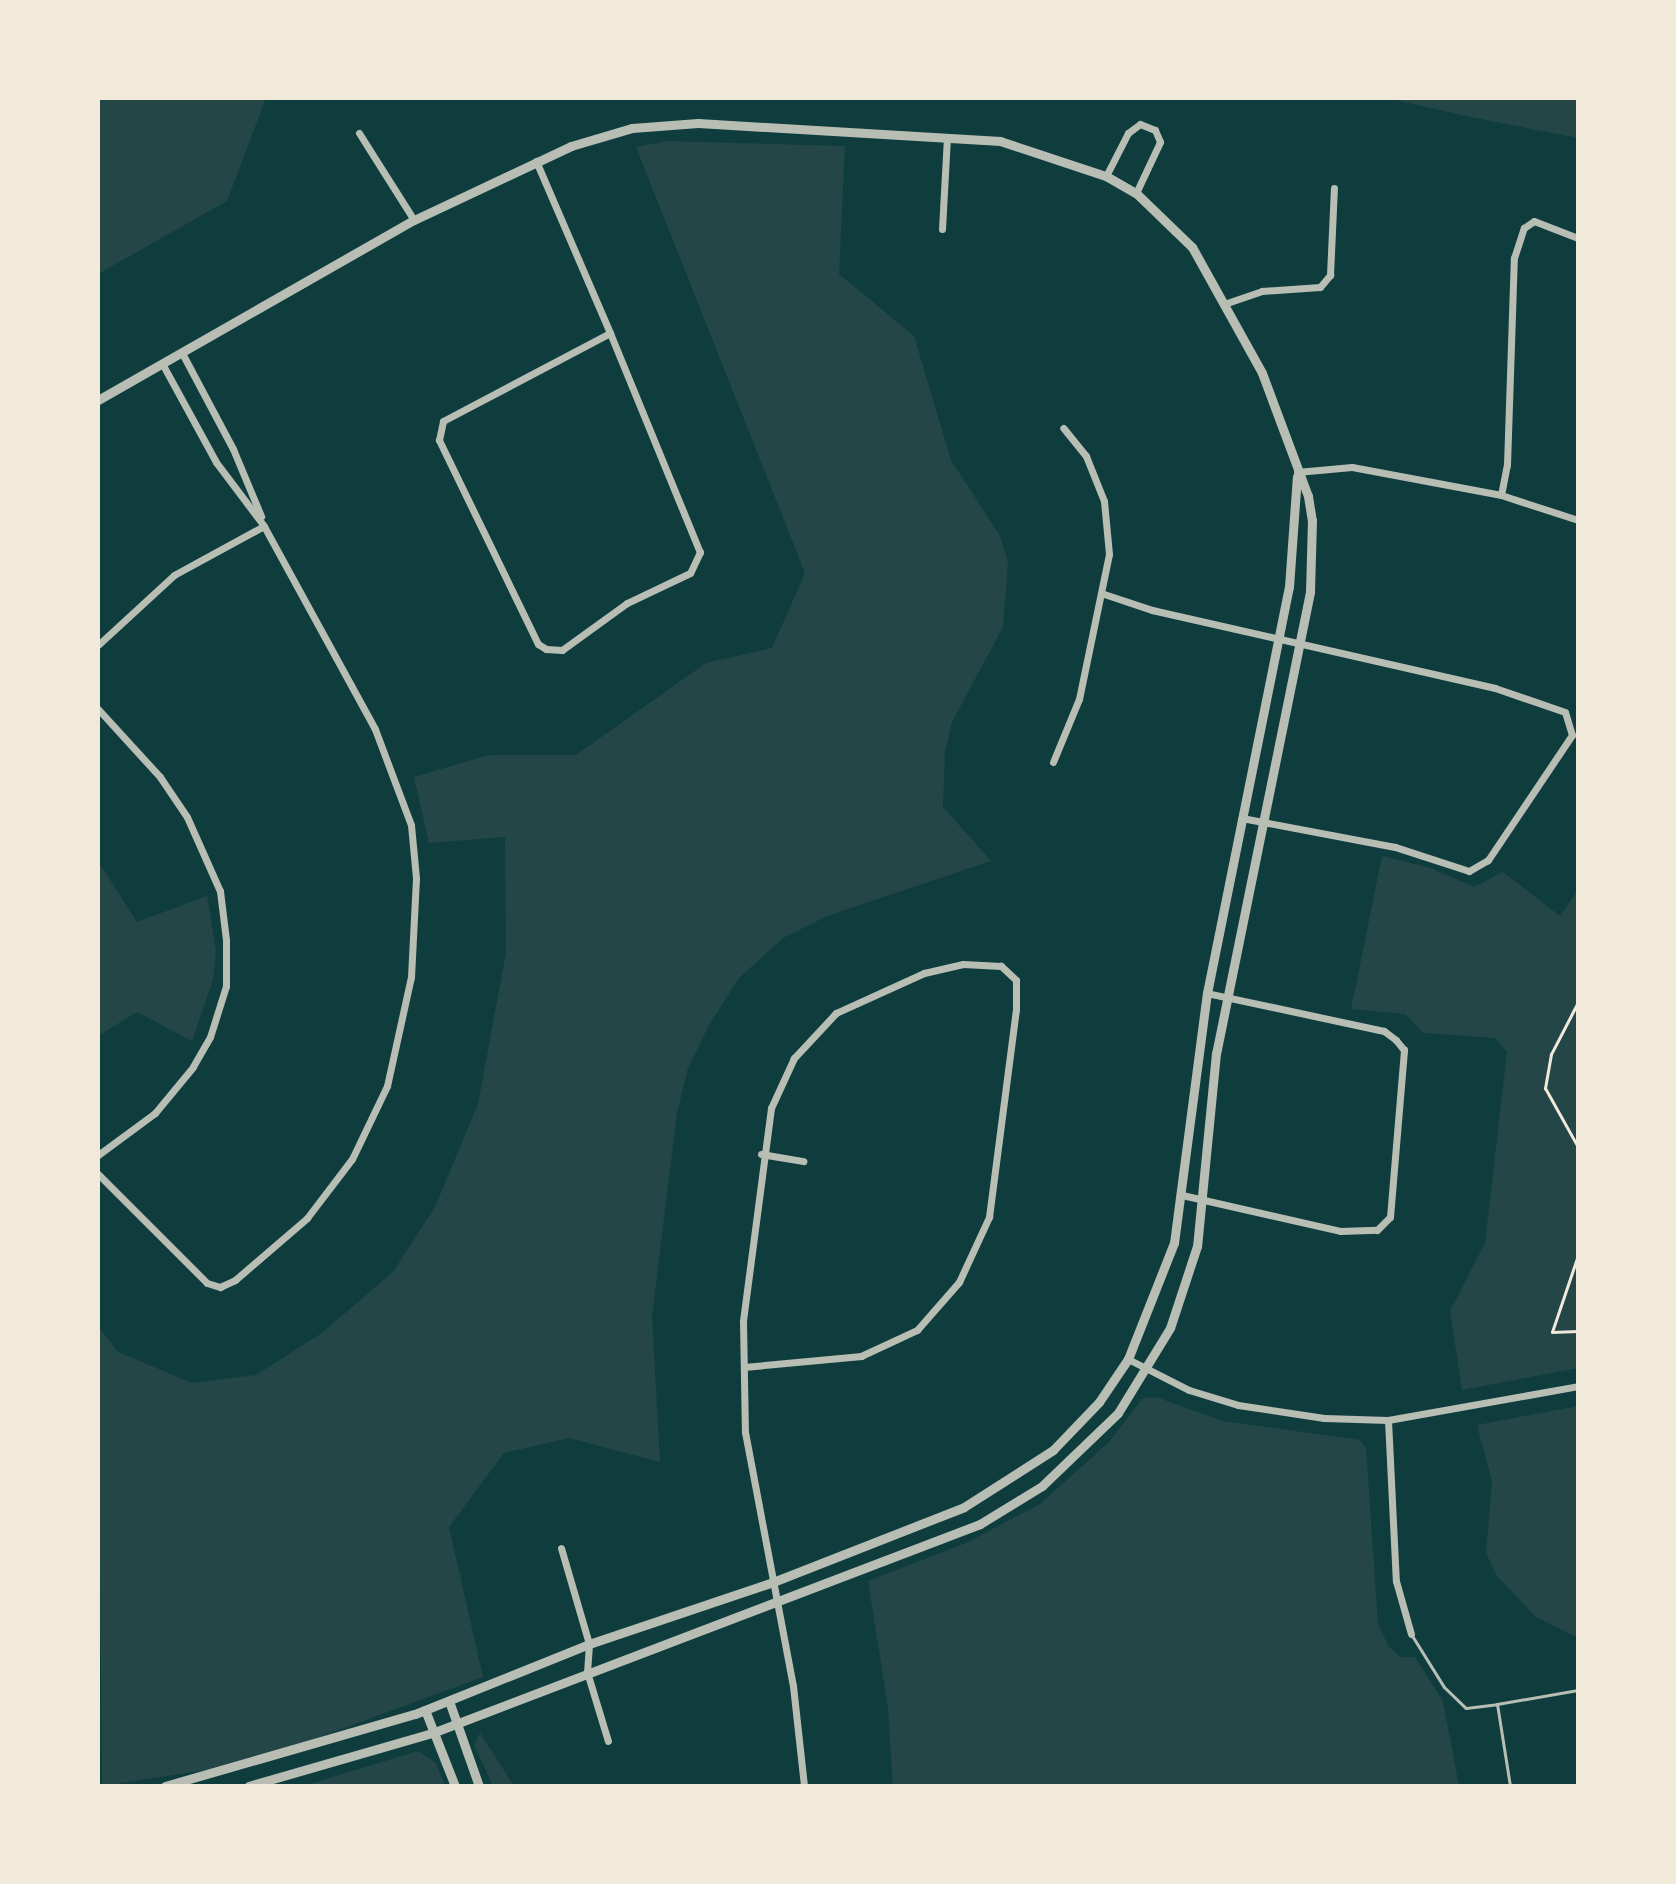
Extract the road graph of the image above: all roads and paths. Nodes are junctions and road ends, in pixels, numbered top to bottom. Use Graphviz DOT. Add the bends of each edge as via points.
graph roads {
  1 [pos="359,133"];
  2 [pos="947,137"];
  3 [pos="536,161"];
  4 [pos="1106,176"];
  5 [pos="1334,188"];
  6 [pos="1136,193"];
  7 [pos="414,220"];
  8 [pos="942,229"];
  9 [pos="1578,238"];
  10 [pos="1227,303"];
  11 [pos="610,333"];
  12 [pos="182,353"];
  13 [pos="163,365"];
  14 [pos="98,400"];
  15 [pos="1063,428"];
  16 [pos="1297,472"];
  17 [pos="1501,495"];
  18 [pos="1578,520"];
  19 [pos="264,526"];
  20 [pos="1104,594"];
  21 [pos="1281,636"];
  22 [pos="1301,641"];
  23 [pos="98,645"];
  24 [pos="98,709"];
  25 [pos="1053,762"];
  26 [pos="1242,818"];
  27 [pos="1262,822"];
  28 [pos="1207,993"];
  29 [pos="1226,997"];
  30 [pos="1578,1002"];
  31 [pos="1578,1147"];
  32 [pos="761,1154"];
  33 [pos="98,1155"];
  34 [pos="803,1161"];
  35 [pos="98,1174"];
  36 [pos="1182,1195"];
  37 [pos="1203,1197"];
  38 [pos="1578,1255"];
  39 [pos="1578,1331"];
  40 [pos="1128,1359"];
  41 [pos="744,1367"];
  42 [pos="1148,1370"];
  43 [pos="1578,1386"];
  44 [pos="1388,1420"];
  45 [pos="561,1548"];
  46 [pos="773,1582"];
  47 [pos="777,1603"];
  48 [pos="1411,1634"];
  49 [pos="589,1644"];
  50 [pos="587,1672"];
  51 [pos="1578,1690"];
  52 [pos="449,1701"];
  53 [pos="1497,1704"];
  54 [pos="425,1710"];
  55 [pos="457,1724"];
  56 [pos="432,1733"];
  57 [pos="608,1741"];
  58 [pos="165,1786"];
  59 [pos="248,1786"];
  60 [pos="455,1786"];
  61 [pos="479,1786"];
  62 [pos="804,1786"];
  63 [pos="1510,1786"];
  1 -- 7 [label="street"];
  2 -- 3 [label="street" via="698,123 632,128"];
  2 -- 4 [label="street" via="1000,141"];
  2 -- 8 [label="street"];
  3 -- 7 [label="street"];
  3 -- 11 [label="street"];
  4 -- 6 [label="street"];
  4 -- 6 [label="street" via="1128,133 1140,124 1155,130 1160,142"];
  5 -- 10 [label="street" via="1337,219 1330,275 1320,287 1262,291"];
  6 -- 10 [label="street" via="1192,247"];
  7 -- 12 [label="street"];
  9 -- 17 [label="street" via="1534,221 1524,228 1514,258 1507,465"];
  10 -- 16 [label="street" via="1262,373"];
  11 -- 11 [label="street" via="443,421 439,440 538,644 546,649 562,650 627,603 690,573 700,552"];
  12 -- 13 [label="street"];
  12 -- 19 [label="street" via="233,449"];
  13 -- 14 [label="street"];
  13 -- 19 [label="street" via="216,462"];
  15 -- 20 [label="street" via="1086,456 1104,501 1109,554"];
  16 -- 17 [label="street" via="1352,467"];
  16 -- 21 [label="street"];
  16 -- 22 [label="street" via="1308,496 1314,554"];
  17 -- 18 [label="street"];
  19 -- 23 [label="street" via="174,575"];
  19 -- 35 [label="street" via="375,729 411,825 414,935 395,1058 377,1111 327,1195 286,1240 228,1284 213,1286 199,1277"];
  20 -- 21 [label="street" via="1152,610"];
  20 -- 25 [label="street" via="1079,699"];
  21 -- 22 [label="street"];
  21 -- 26 [label="street"];
  22 -- 27 [label="street"];
  22 -- 27 [label="street" via="1495,688 1565,712 1572,735 1488,860 1469,871 1395,847"];
  24 -- 33 [label="street" via="160,777 187,817 220,891 226,986 210,1037 193,1067 155,1113"];
  26 -- 27 [label="street"];
  26 -- 28 [label="street"];
  27 -- 29 [label="street"];
  28 -- 29 [label="street"];
  28 -- 36 [label="street"];
  29 -- 37 [label="street"];
  29 -- 37 [label="street" via="1384,1031 1404,1050 1390,1217 1377,1230 1340,1231"];
  30 -- 31 [label="path" via="1551,1054 1545,1088"];
  32 -- 34 [label="street"];
  32 -- 41 [label="street" via="743,1321"];
  32 -- 41 [label="street" via="785,1073 836,1013 924,973 963,964 1001,966 1016,980 989,1217 959,1282 917,1330 861,1356"];
  36 -- 37 [label="street"];
  36 -- 40 [label="street" via="1161,1285"];
  37 -- 42 [label="street" via="1187,1285"];
  38 -- 39 [label="path" via="1552,1332"];
  40 -- 42 [label="street"];
  40 -- 46 [label="street" via="1078,1426 997,1490"];
  41 -- 46 [label="street" via="745,1432"];
  42 -- 44 [label="street" via="1238,1405 1324,1418"];
  42 -- 47 [label="street" via="1097,1438 1010,1507"];
  43 -- 44 [label="street"];
  44 -- 48 [label="street" via="1396,1581"];
  45 -- 49 [label="street"];
  46 -- 47 [label="street"];
  46 -- 49 [label="street"];
  47 -- 50 [label="street"];
  47 -- 62 [label="street"];
  48 -- 53 [label="lane" via="1444,1687 1466,1708"];
  49 -- 50 [label="street"];
  49 -- 52 [label="street"];
  50 -- 55 [label="street"];
  50 -- 57 [label="street"];
  51 -- 53 [label="lane"];
  52 -- 54 [label="street"];
  52 -- 55 [label="street"];
  53 -- 63 [label="lane"];
  54 -- 56 [label="street"];
  54 -- 58 [label="street"];
  55 -- 56 [label="street"];
  55 -- 61 [label="street"];
  56 -- 59 [label="street"];
  56 -- 60 [label="street"];
}
